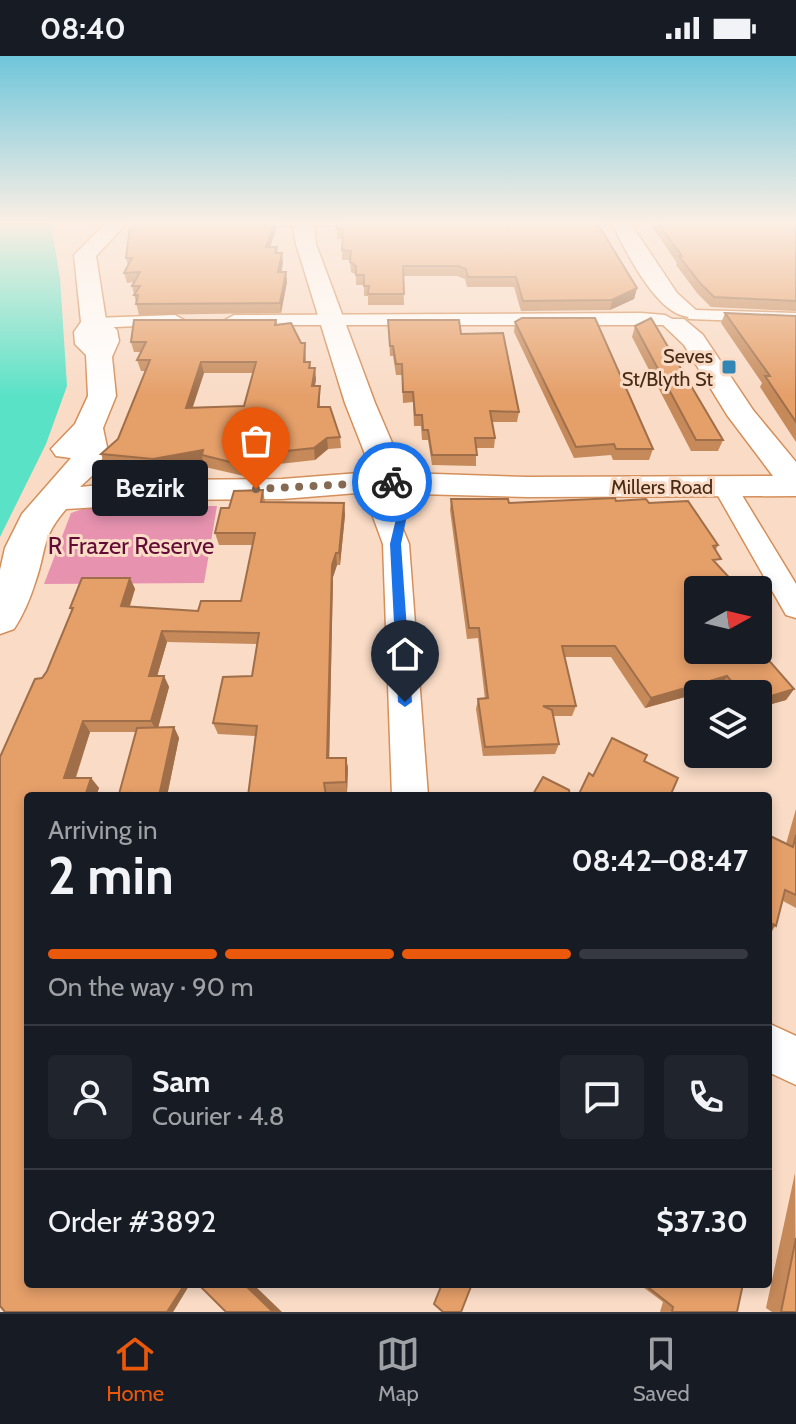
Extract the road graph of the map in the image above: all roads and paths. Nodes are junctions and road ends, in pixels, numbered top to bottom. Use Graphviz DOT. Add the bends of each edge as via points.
graph roads {
  1 [pos="88,280"];
  2 [pos="319,280"];
  3 [pos="656,280"];
  4 [pos="680,318"];
  5 [pos="796,318"];
  6 [pos="333,320"];
  7 [pos="94,323"];
  8 [pos="788,485"];
  9 [pos="725,487"];
  10 [pos="386,489"];
  11 [pos="59,492"];
  12 [pos="796,608"];
  13 [pos="0,619"];
  14 [pos="410,792"];
  15 [pos="772,1048"];
  16 [pos="796,1062"];
  1 -- 7 [label="street"];
  2 -- 6 [label="street"];
  3 -- 4 [label="street"];
  4 -- 5 [label="street"];
  4 -- 6 [label="street"];
  4 -- 8 [label="street"];
  6 -- 7 [label="street"];
  6 -- 10 [label="street"];
  7 -- 11 [label="street" via="87,332 88,344 99,357 103,391 88,428 87,457"];
  8 -- 9 [label="street, Millers Road"];
  9 -- 10 [label="street, Millers Road"];
  9 -- 12 [label="street"];
  10 -- 11 [label="street, Millers Road" via="324,494 282,489 151,490 116,496"];
  10 -- 14 [label="street" via="404,506 396,544"];
  11 -- 13 [label="street" via="57,522 46,546 17,581"];
  15 -- 16 [label="street"];
}
